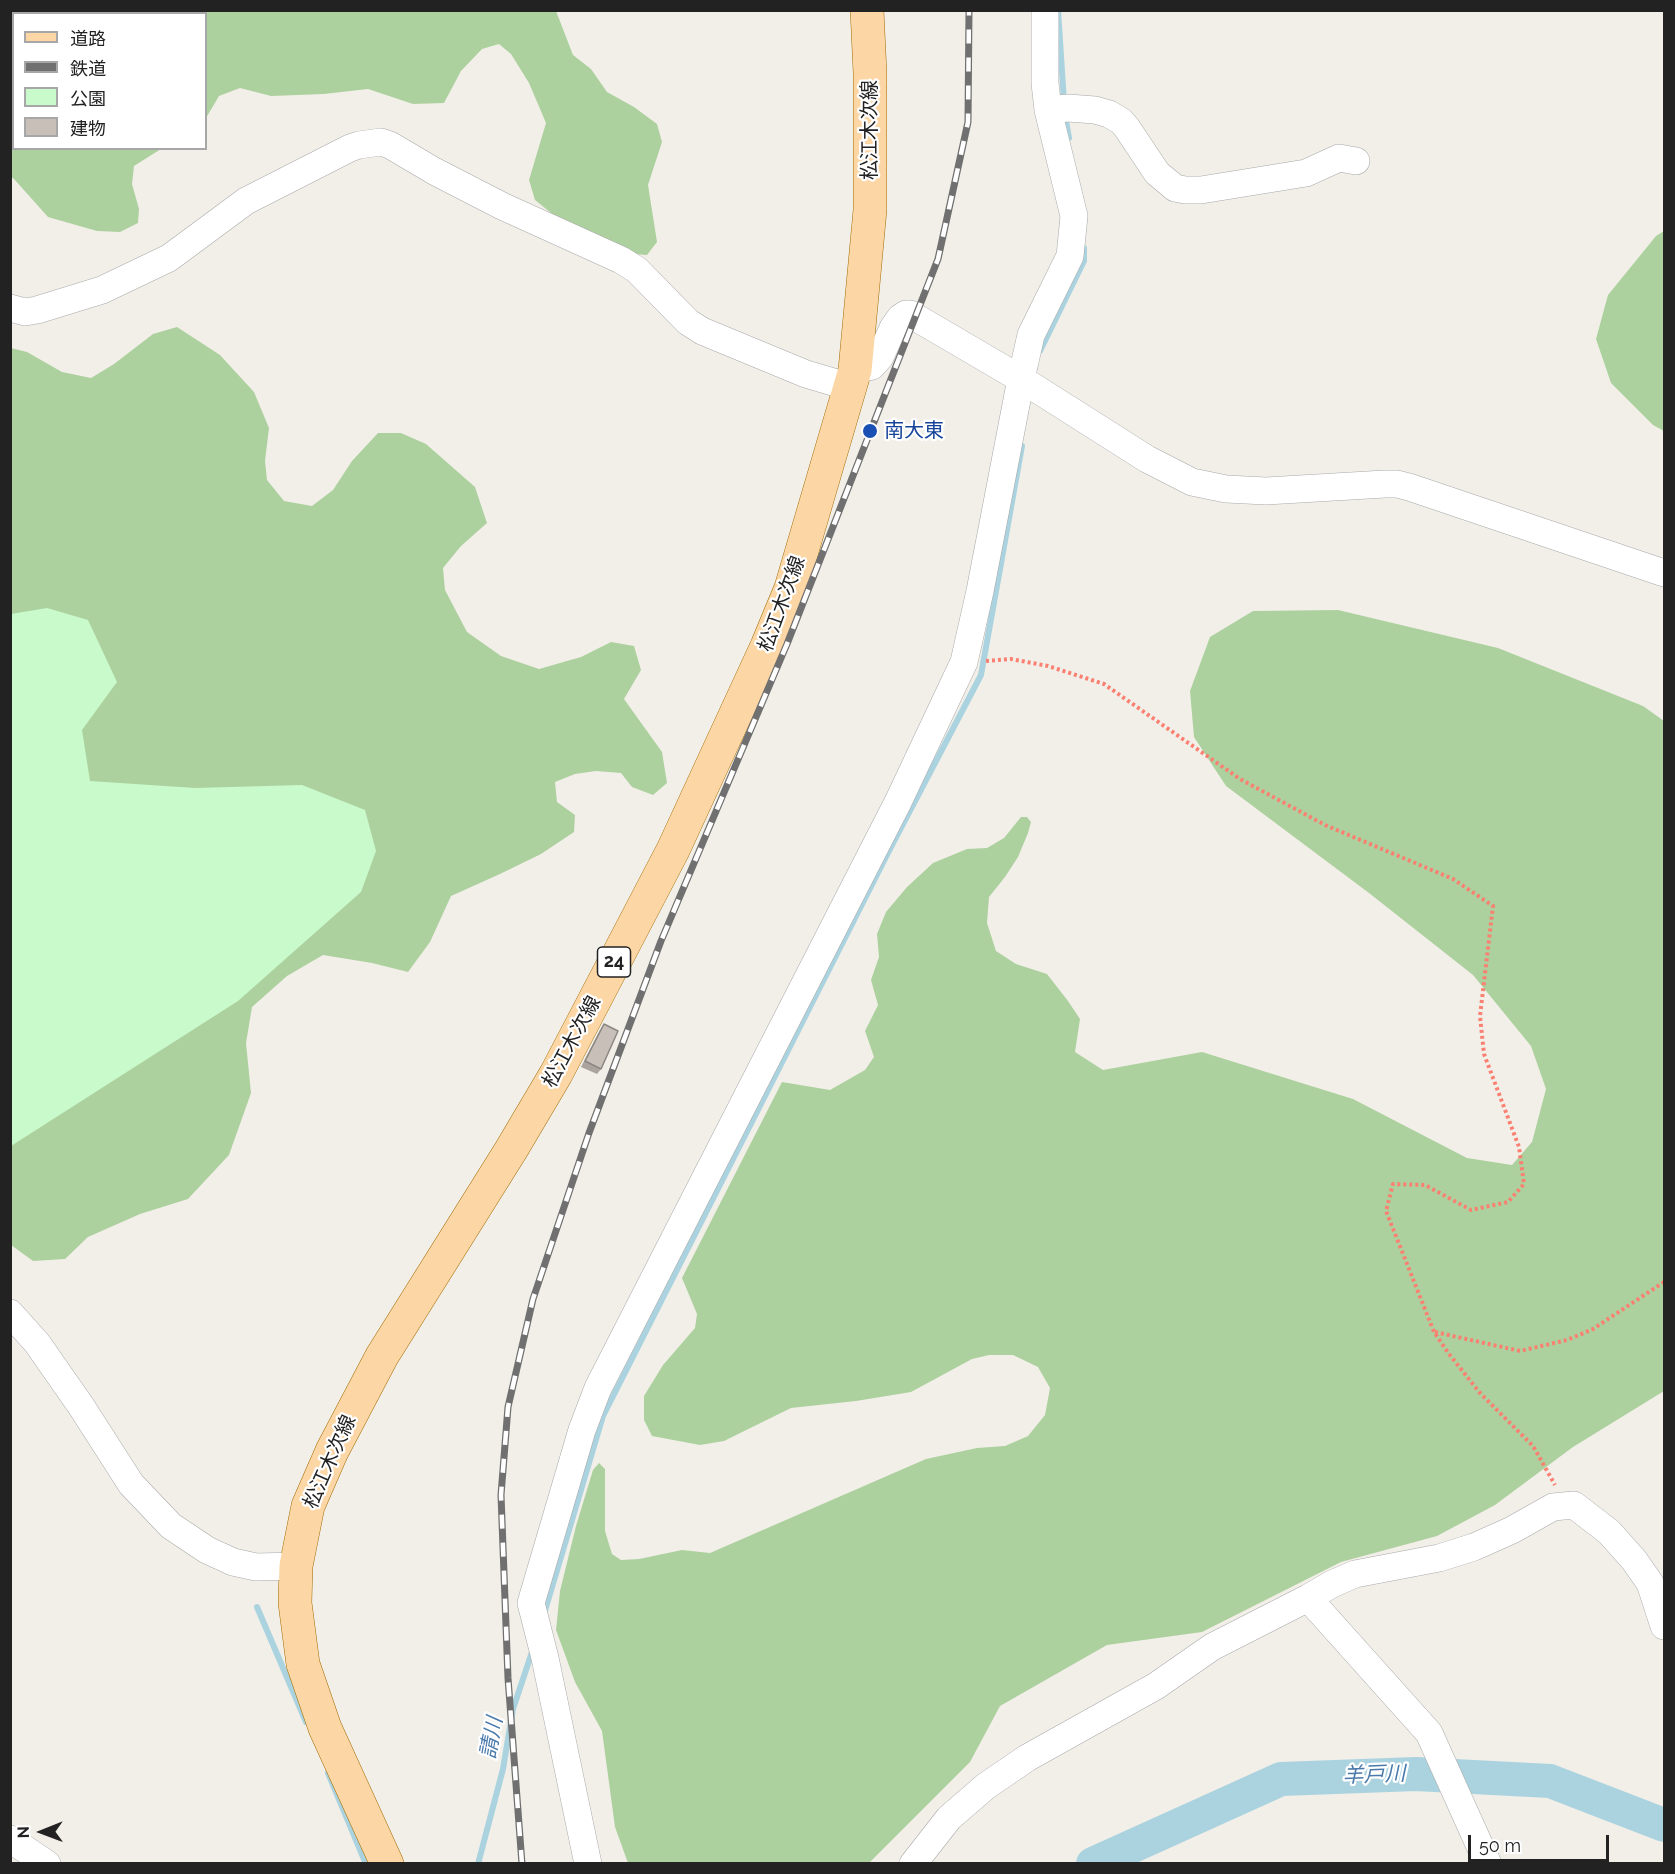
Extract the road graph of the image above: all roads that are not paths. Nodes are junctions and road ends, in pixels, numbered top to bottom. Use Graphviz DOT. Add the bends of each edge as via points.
graph roads {
  1 [pos="867,10"];
  2 [pos="1045,10"];
  3 [pos="1058,109"];
  4 [pos="1356,161"];
  5 [pos="10,308"];
  6 [pos="852,378"];
  7 [pos="1029,384"];
  8 [pos="1665,573"];
  9 [pos="10,1313"];
  10 [pos="296,1566"];
  11 [pos="1308,1598"];
  12 [pos="1665,1626"];
  13 [pos="10,1839"];
  14 [pos="47,1863"];
  15 [pos="387,1863"];
  16 [pos="588,1863"];
  17 [pos="913,1863"];
  18 [pos="1488,1863"];
  1 -- 6 [label="main road, 松江木次線 / 24" via="870,210"];
  2 -- 3 [label="street" via="1045,83"];
  3 -- 4 [label="street" via="1095,110 1121,121 1157,173 1175,188 1185,190 1306,173 1339,159"];
  3 -- 7 [label="street" via="1074,216 1070,256 1031,335"];
  5 -- 6 [label="street" via="37,310 102,290 169,258 246,201 350,148 381,142 502,206 621,260 637,270 688,322 702,331 806,374"];
  6 -- 7 [label="street" via="880,357 893,328 906,314"];
  6 -- 10 [label="main road, 松江木次線 / 24" via="791,588 673,850 556,1074 382,1356 332,1450 308,1506"];
  7 -- 8 [label="street" via="1147,459 1192,482 1266,491 1403,486"];
  7 -- 16 [label="street" via="964,662 898,802 598,1388 582,1430 531,1603"];
  9 -- 10 [label="street" via="37,1343 131,1484 171,1526 233,1562 256,1567"];
  10 -- 15 [label="main road, 松江木次線 / 24" via="295,1602 303,1664 325,1728"];
  11 -- 12 [label="street" via="1354,1574 1439,1558 1474,1546 1565,1504 1574,1505 1609,1532 1634,1560 1650,1583"];
  11 -- 17 [label="street" via="1212,1647 1156,1686 1027,1758 949,1818"];
  11 -- 18 [label="street" via="1429,1733"];
  13 -- 14 [label="street"];
}
